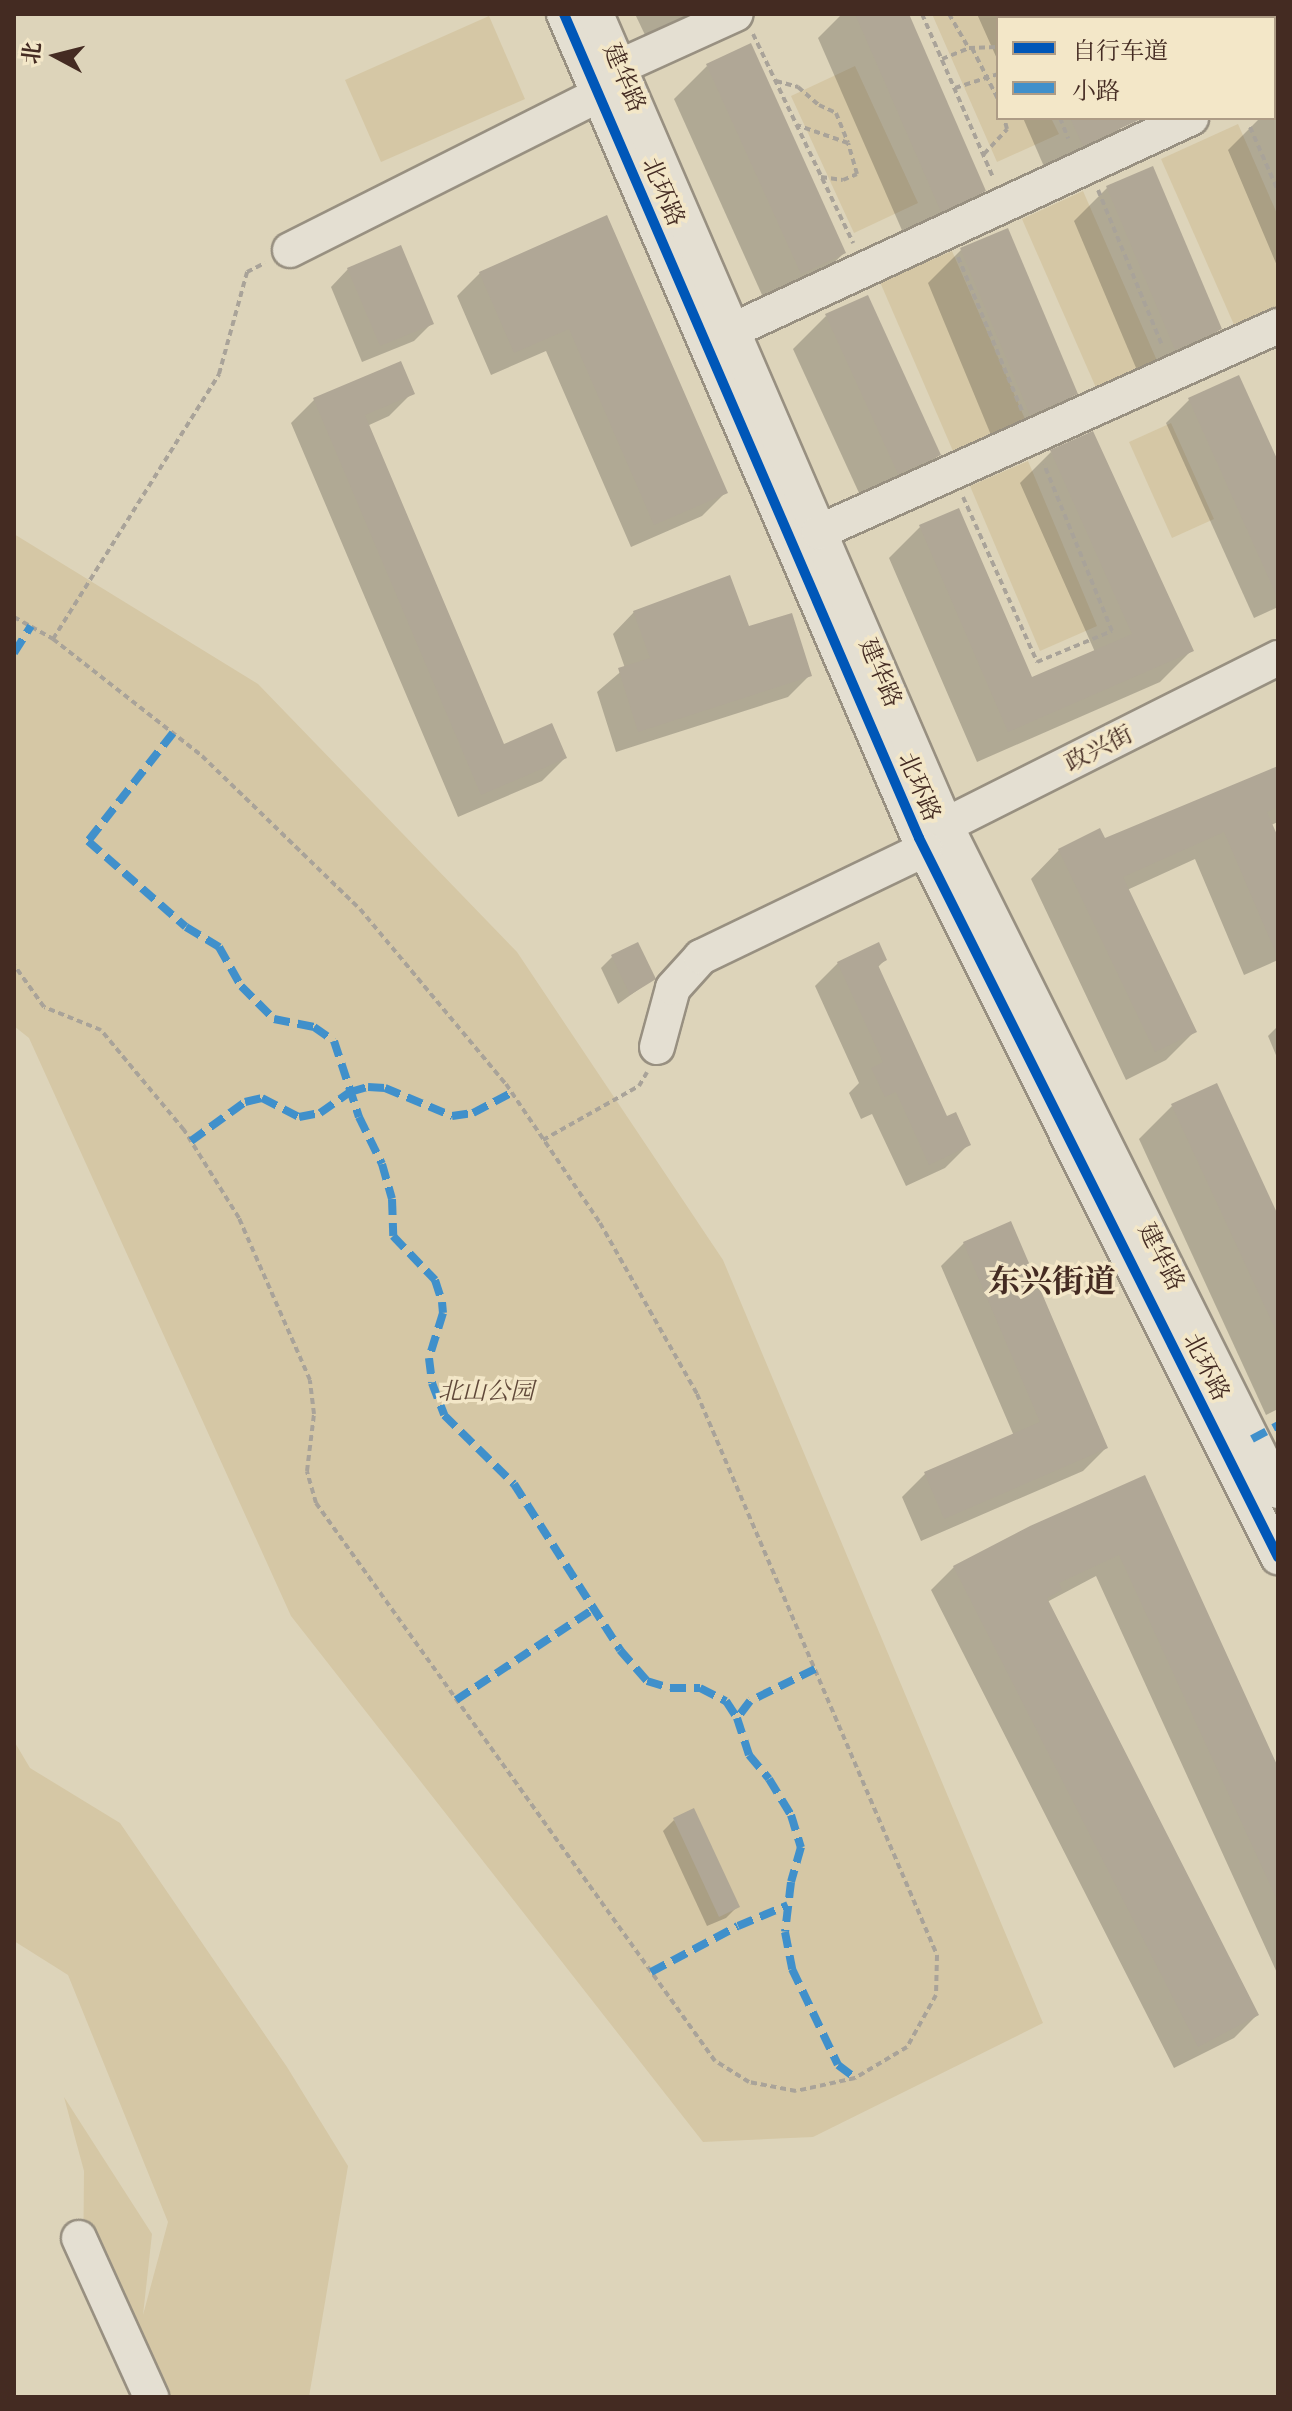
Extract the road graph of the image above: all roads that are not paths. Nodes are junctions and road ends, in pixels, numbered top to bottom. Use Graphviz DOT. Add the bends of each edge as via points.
graph roads {
  1 [pos="564,14"];
  2 [pos="596,14"];
  3 [pos="743,21"];
  4 [pos="614,81"];
  5 [pos="1187,120"];
  6 [pos="290,250"];
  7 [pos="1278,326"];
  8 [pos="719,336"];
  9 [pos="819,532"];
  10 [pos="1278,658"];
  11 [pos="930,838"];
  12 [pos="657,1047"];
  13 [pos="1278,1491"];
  14 [pos="1278,1557"];
  15 [pos="79,2238"];
  16 [pos="151,2397"];
  1 -- 4 [label="street, 北环路"];
  2 -- 4 [label="street, 建华路"];
  3 -- 4 [label="street"];
  4 -- 6 [label="street"];
  4 -- 8 [label="street, 北环路"];
  5 -- 8 [label="street"];
  7 -- 9 [label="street"];
  8 -- 9 [label="street, 建华路"];
  8 -- 11 [label="street, 北环路"];
  9 -- 11 [label="street, 建华路"];
  10 -- 11 [label="street, 政兴街"];
  11 -- 12 [label="street, 政兴街" via="701,957 673,988"];
  11 -- 13 [label="street, 建华路"];
  11 -- 14 [label="street, 北环路"];
  15 -- 16 [label="street"];
}
